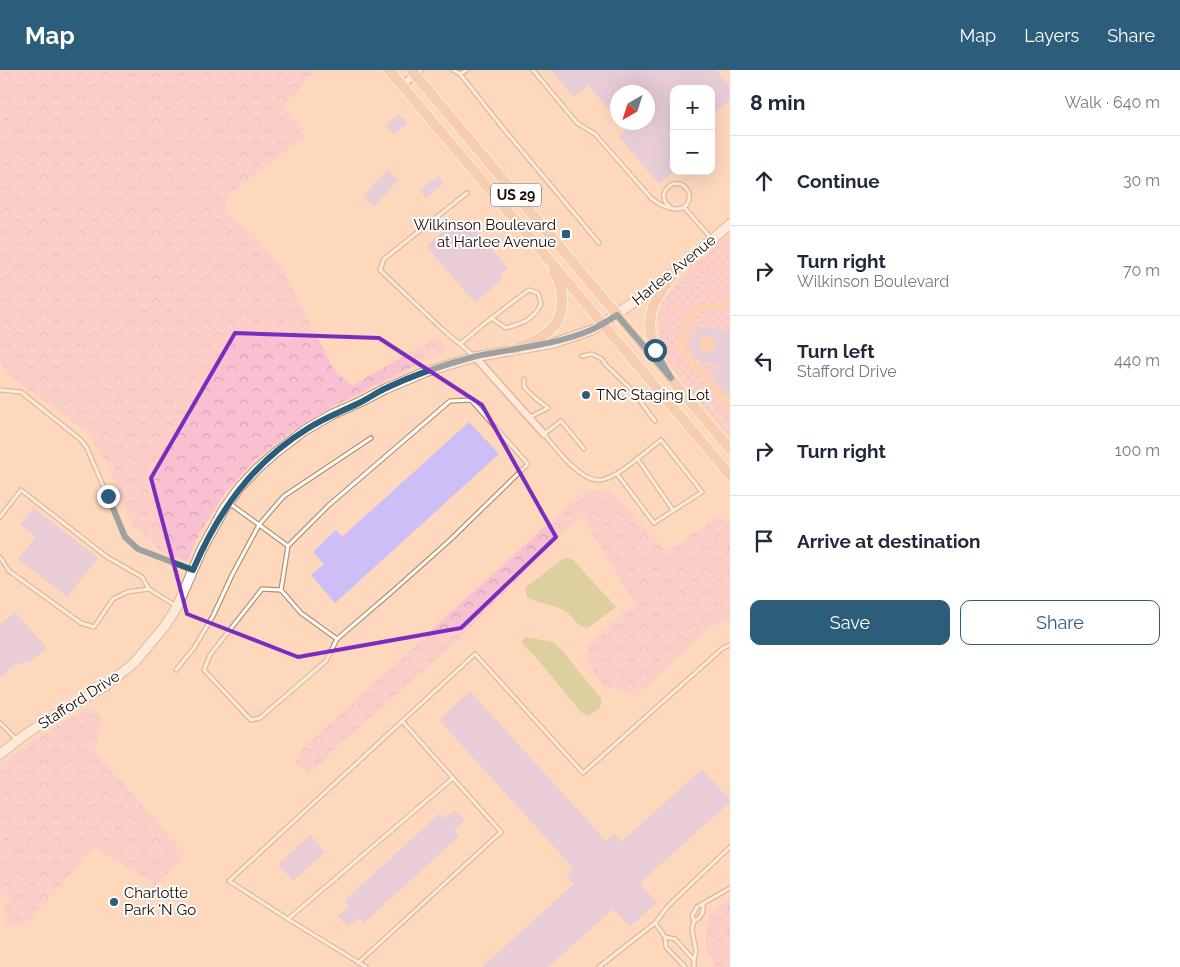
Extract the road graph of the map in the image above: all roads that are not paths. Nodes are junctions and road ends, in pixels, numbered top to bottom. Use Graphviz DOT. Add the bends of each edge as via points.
graph roads {
  1 [pos="389,70"];
  2 [pos="454,70"];
  3 [pos="467,70"];
  4 [pos="533,70"];
  5 [pos="415,72"];
  6 [pos="460,74"];
  7 [pos="402,86"];
  8 [pos="466,193"];
  9 [pos="684,207"];
  10 [pos="672,208"];
  11 [pos="730,224"];
  12 [pos="712,239"];
  13 [pos="599,243"];
  14 [pos="542,252"];
  15 [pos="679,268"];
  16 [pos="617,315"];
  17 [pos="492,318"];
  18 [pos="602,324"];
  19 [pos="460,344"];
  20 [pos="514,349"];
  21 [pos="582,356"];
  22 [pos="475,357"];
  23 [pos="671,378"];
  24 [pos="524,379"];
  25 [pos="0,390"];
  26 [pos="529,418"];
  27 [pos="655,421"];
  28 [pos="544,434"];
  29 [pos="371,438"];
  30 [pos="584,449"];
  31 [pos="730,449"];
  32 [pos="636,458"];
  33 [pos="616,474"];
  34 [pos="730,475"];
  35 [pos="229,503"];
  36 [pos="673,510"];
  37 [pos="0,517"];
  38 [pos="259,525"];
  39 [pos="288,546"];
  40 [pos="0,557"];
  41 [pos="193,570"];
  42 [pos="149,589"];
  43 [pos="281,590"];
  44 [pos="176,607"];
  45 [pos="337,639"];
  46 [pos="730,645"];
  47 [pos="176,670"];
  48 [pos="402,720"];
  49 [pos="0,723"];
  50 [pos="17,741"];
  51 [pos="0,754"];
  52 [pos="453,778"];
  53 [pos="730,847"];
  54 [pos="730,888"];
  55 [pos="703,904"];
  56 [pos="288,919"];
  57 [pos="694,921"];
  58 [pos="655,923"];
  59 [pos="665,937"];
  60 [pos="694,960"];
  61 [pos="358,963"];
  62 [pos="366,967"];
  63 [pos="599,967"];
  64 [pos="685,967"];
  65 [pos="694,967"];
  1 -- 7 [label="main road, US 29"];
  2 -- 6 [label="lane"];
  3 -- 6 [label="lane"];
  4 -- 10 [label="lane" via="577,123 595,134 652,199"];
  5 -- 7 [label="street"];
  5 -- 16 [label="main road, US 29"];
  6 -- 13 [label="lane"];
  7 -- 14 [label="main road, US 29"];
  8 -- 19 [label="lane" via="384,259 380,270"];
  9 -- 10 [label="lane"];
  9 -- 10 [label="lane" via="690,196 687,189 681,184 674,184 664,193 664,200"];
  9 -- 12 [label="lane"];
  11 -- 12 [label="street, Harlee Avenue"];
  12 -- 15 [label="street, Harlee Avenue"];
  14 -- 18 [label="main road, US 29"];
  14 -- 20 [label="main road" via="561,288 560,313 550,331"];
  15 -- 16 [label="street, Harlee Avenue"];
  15 -- 23 [label="main road" via="658,297 650,328 655,350"];
  16 -- 18 [label="street, Stafford Drive"];
  16 -- 23 [label="main road, US 29"];
  17 -- 17 [label="lane" via="529,290 538,293 541,304 536,314 523,323 506,328"];
  17 -- 19 [label="lane"];
  18 -- 20 [label="street, Stafford Drive" via="554,343"];
  18 -- 34 [label="main road, US 29"];
  19 -- 22 [label="lane"];
  20 -- 22 [label="street, Stafford Drive"];
  21 -- 27 [label="lane" via="592,354 602,359 632,390"];
  22 -- 26 [label="street"];
  22 -- 35 [label="street, Stafford Drive" via="425,372 311,426 274,452"];
  23 -- 31 [label="main road, US 29"];
  24 -- 26 [label="lane" via="524,387 548,408"];
  25 -- 41 [label="lane" via="21,392 80,439 87,448 125,537 138,549"];
  26 -- 28 [label="street"];
  28 -- 30 [label="lane" via="561,421"];
  28 -- 33 [label="lane" via="584,476 599,480"];
  29 -- 38 [label="lane" via="284,496"];
  32 -- 33 [label="lane"];
  32 -- 36 [label="lane"];
  32 -- 36 [label="lane" via="661,440 702,492"];
  33 -- 36 [label="lane" via="654,523"];
  35 -- 38 [label="lane"];
  35 -- 41 [label="street, Stafford Drive"];
  37 -- 42 [label="lane" via="21,490 107,557 142,577"];
  38 -- 39 [label="lane"];
  38 -- 47 [label="lane" via="213,616"];
  39 -- 43 [label="lane"];
  39 -- 45 [label="lane" via="329,505 450,401 471,400 528,464 450,540"];
  40 -- 42 [label="lane" via="9,571 81,623 94,627 113,599 127,592"];
  41 -- 44 [label="street, Stafford Drive"];
  42 -- 44 [label="lane"];
  43 -- 45 [label="lane" via="301,613"];
  43 -- 45 [label="lane" via="262,589 210,655 204,670 252,720 260,718 326,660"];
  44 -- 50 [label="street, Stafford Drive" via="153,641 114,680"];
  46 -- 48 [label="lane" via="583,773 475,654"];
  48 -- 52 [label="lane"];
  48 -- 56 [label="lane" via="229,881"];
  49 -- 50 [label="lane"];
  50 -- 51 [label="street, Stafford Drive"];
  52 -- 56 [label="lane"];
  52 -- 61 [label="lane" via="501,832"];
  53 -- 58 [label="lane" via="669,905"];
  54 -- 55 [label="lane"];
  55 -- 57 [label="lane" via="702,914"];
  55 -- 57 [label="lane" via="692,916"];
  56 -- 61 [label="lane"];
  57 -- 60 [label="lane"];
  58 -- 59 [label="lane"];
  58 -- 63 [label="lane"];
  59 -- 60 [label="lane" via="675,939"];
  59 -- 64 [label="lane" via="666,947"];
  60 -- 65 [label="lane"];
  61 -- 62 [label="lane"];
}
